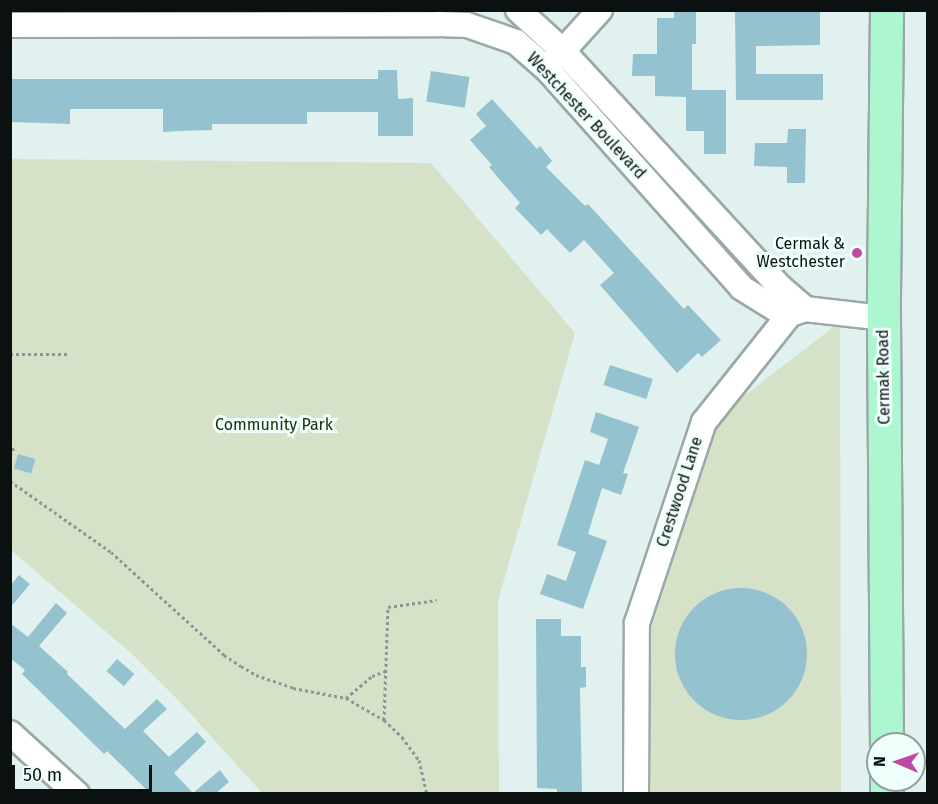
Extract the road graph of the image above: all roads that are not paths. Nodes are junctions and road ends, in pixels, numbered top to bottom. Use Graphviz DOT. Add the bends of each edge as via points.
graph roads {
  1 [pos="518,10"];
  2 [pos="600,10"];
  3 [pos="887,10"];
  4 [pos="317,17"];
  5 [pos="10,25"];
  6 [pos="563,51"];
  7 [pos="547,69"];
  8 [pos="796,313"];
  9 [pos="884,318"];
  10 [pos="887,732"];
  11 [pos="10,733"];
  12 [pos="77,794"];
  13 [pos="636,794"];
  1 -- 6 [label="street, Westchester Boulevard"];
  2 -- 6 [label="street"];
  3 -- 9 [label="main road, Cermak Road"];
  4 -- 5 [label="street, Westchester Boulevard"];
  4 -- 7 [label="street, Westchester Boulevard" via="467,25 516,42"];
  6 -- 7 [label="street"];
  6 -- 8 [label="street, Westchester Boulevard" via="780,287"];
  7 -- 8 [label="street, Westchester Boulevard" via="742,288"];
  8 -- 9 [label="street"];
  8 -- 13 [label="street, Crestwood Lane" via="713,408 701,428 638,621"];
  9 -- 10 [label="main road, Cermak Road"];
  11 -- 12 [label="street"];
}
